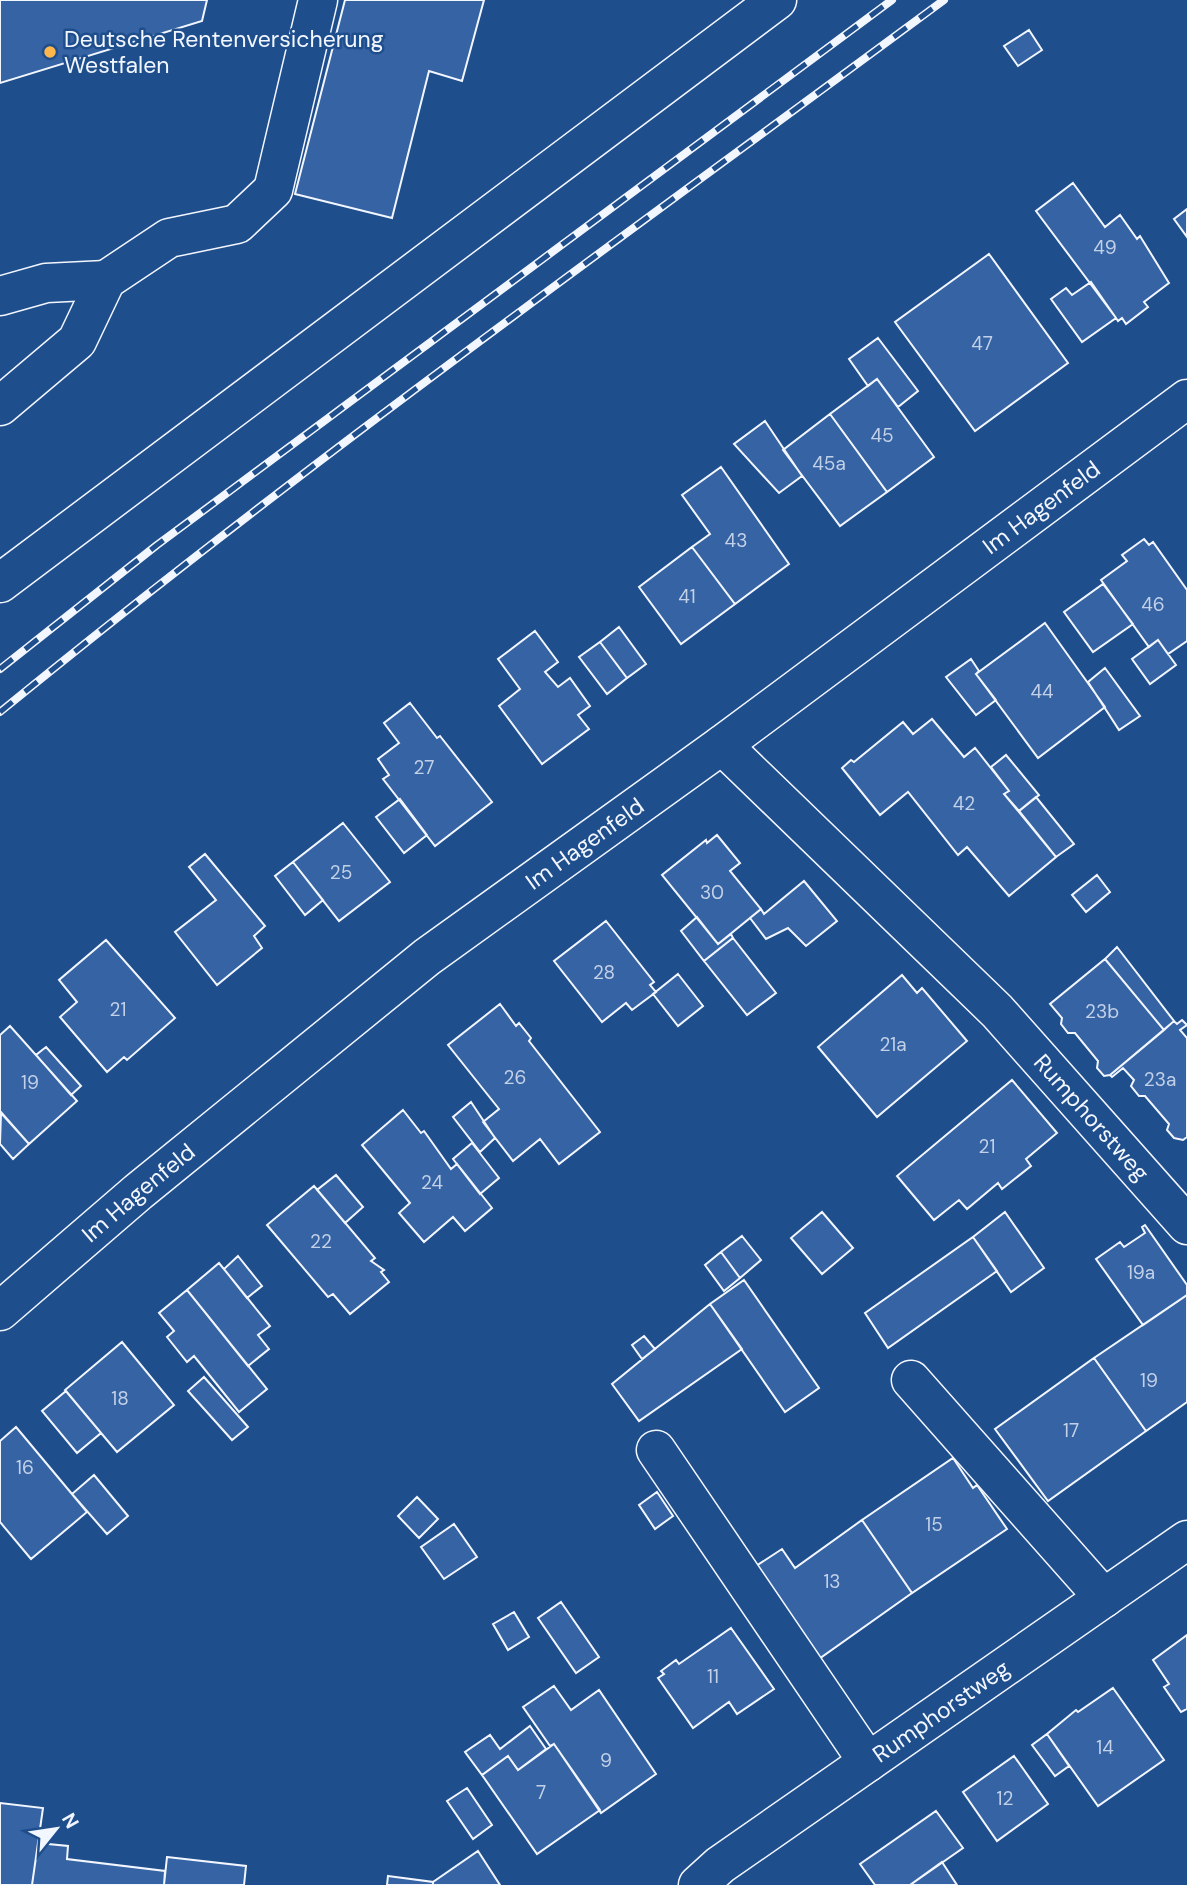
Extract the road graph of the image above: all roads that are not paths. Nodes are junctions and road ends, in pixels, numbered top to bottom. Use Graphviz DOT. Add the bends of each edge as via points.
graph roads {
  1 [pos="318,0"];
  2 [pos="777,0"];
  3 [pos="106,280"];
  4 [pos="0,296"];
  5 [pos="1187,399"];
  6 [pos="0,406"];
  7 [pos="0,583"];
  8 [pos="722,745"];
  9 [pos="1187,1224"];
  10 [pos="0,1311"];
  11 [pos="911,1380"];
  12 [pos="656,1450"];
  13 [pos="1187,1540"];
  14 [pos="1104,1598"];
  15 [pos="868,1762"];
  16 [pos="698,1885"];
  1 -- 3 [label="street" via="273,190 237,224 169,238"];
  2 -- 7 [label="street"];
  3 -- 4 [label="street" via="47,282"];
  3 -- 6 [label="street" via="77,341"];
  5 -- 8 [label="street, Im Hagenfeld"];
  8 -- 9 [label="street, Rumphorstweg" via="997,1011"];
  8 -- 10 [label="street, Im Hagenfeld" via="427,957 138,1192"];
  11 -- 14 [label="street"];
  12 -- 15 [label="street"];
  13 -- 14 [label="street, Rumphorstweg"];
  14 -- 15 [label="street, Rumphorstweg"];
  15 -- 16 [label="street, Rumphorstweg"];
}
